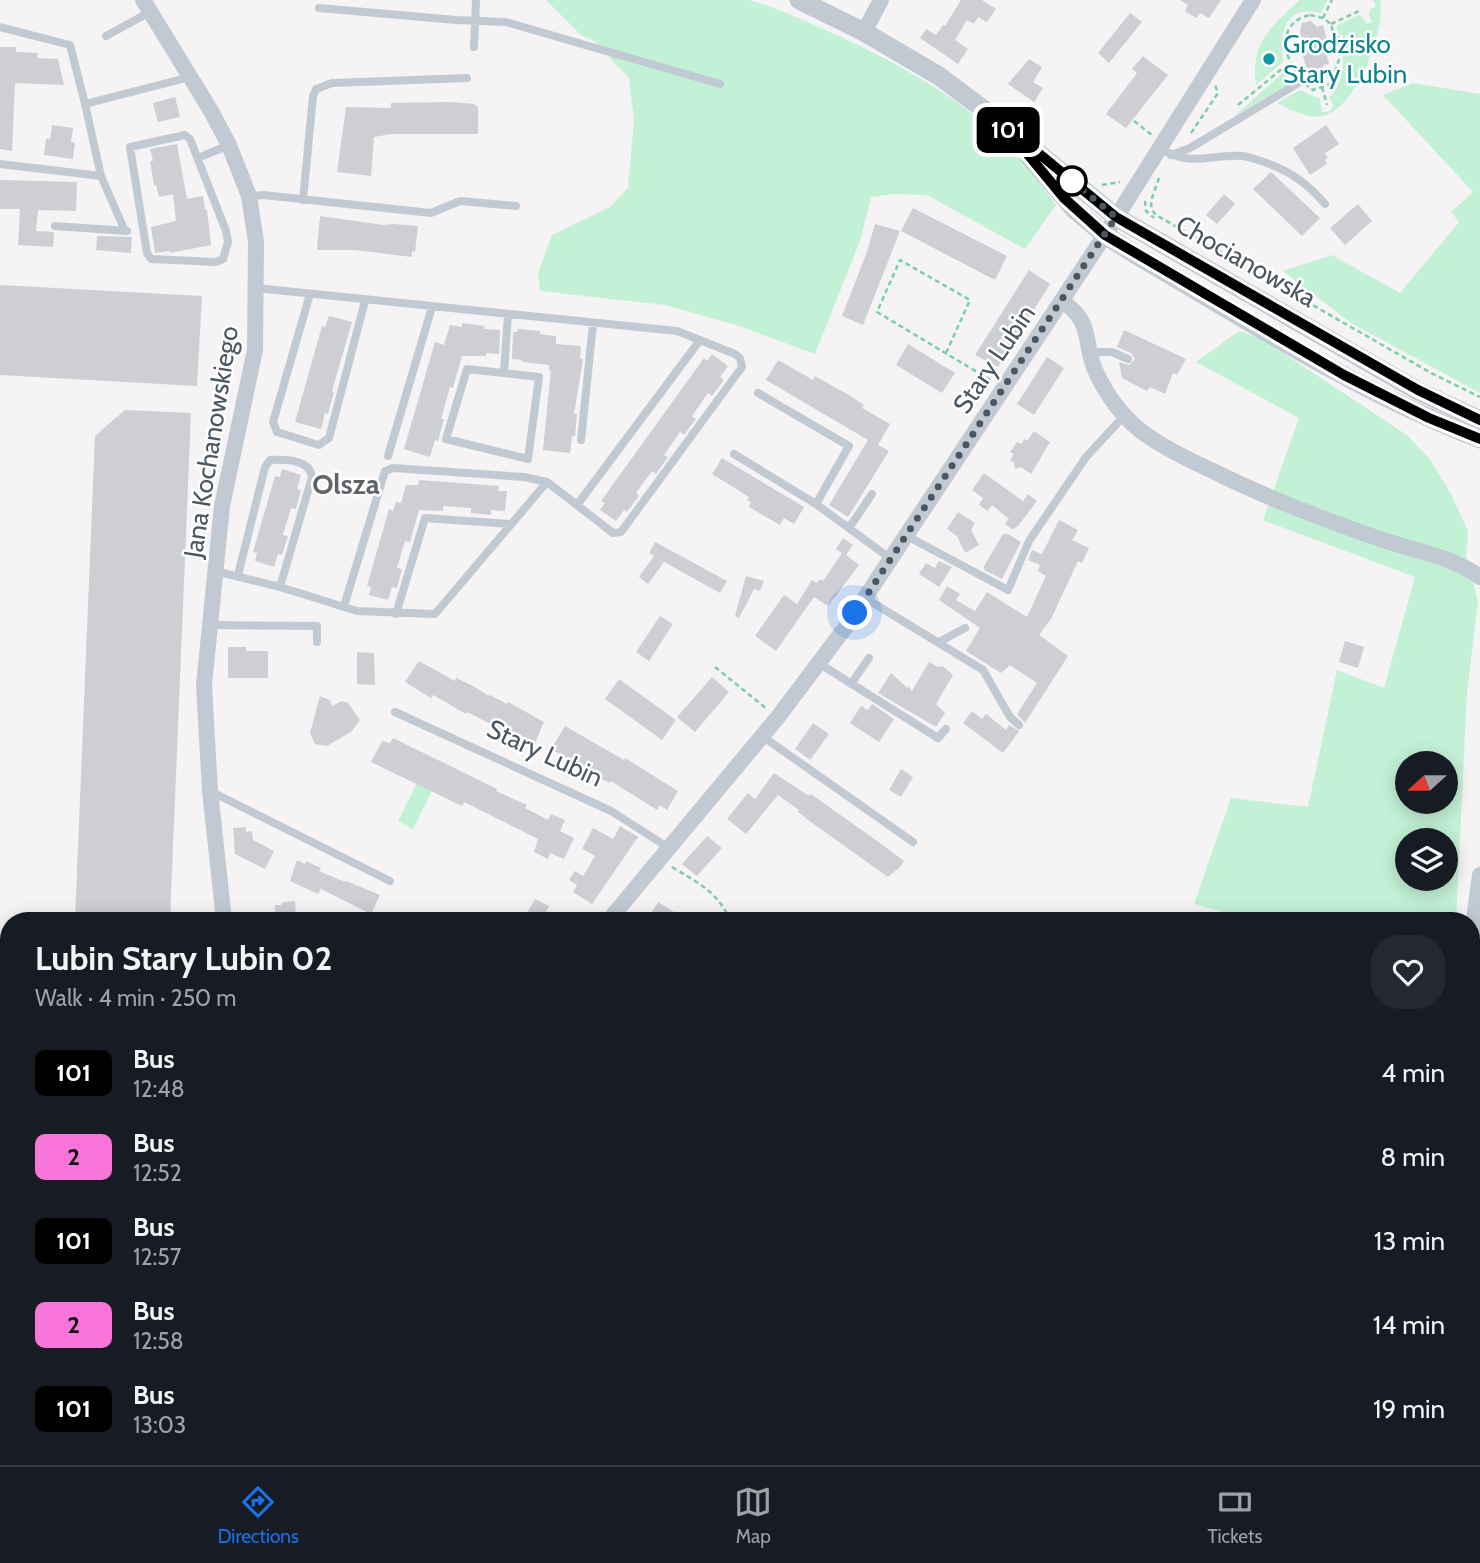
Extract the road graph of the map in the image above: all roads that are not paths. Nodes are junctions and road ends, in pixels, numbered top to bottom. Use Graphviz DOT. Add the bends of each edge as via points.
graph roads {
  1 [pos="476,0"];
  2 [pos="800,0"];
  3 [pos="881,0"];
  4 [pos="1253,0"];
  5 [pos="146,6"];
  6 [pos="319,8"];
  7 [pos="475,20"];
  8 [pos="0,27"];
  9 [pos="864,32"];
  10 [pos="106,36"];
  11 [pos="474,47"];
  12 [pos="190,77"];
  13 [pos="467,78"];
  14 [pos="1300,82"];
  15 [pos="720,83"];
  16 [pos="85,104"];
  17 [pos="1003,124"];
  18 [pos="229,145"];
  19 [pos="1165,151"];
  20 [pos="198,158"];
  21 [pos="0,164"];
  22 [pos="101,176"];
  23 [pos="248,197"];
  24 [pos="303,200"];
  25 [pos="1325,204"];
  26 [pos="516,206"];
  27 [pos="1116,217"];
  28 [pos="55,226"];
  29 [pos="1105,235"];
  30 [pos="257,288"];
  31 [pos="310,294"];
  32 [pos="365,300"];
  33 [pos="1062,301"];
  34 [pos="432,307"];
  35 [pos="508,315"];
  36 [pos="593,324"];
  37 [pos="700,340"];
  38 [pos="1090,352"];
  39 [pos="1128,359"];
  40 [pos="504,372"];
  41 [pos="758,393"];
  42 [pos="1124,416"];
  43 [pos="1479,419"];
  44 [pos="1453,429"];
  45 [pos="1480,439"];
  46 [pos="582,440"];
  47 [pos="1480,447"];
  48 [pos="734,454"];
  49 [pos="388,456"];
  50 [pos="547,482"];
  51 [pos="872,494"];
  52 [pos="816,504"];
  53 [pos="578,505"];
  54 [pos="510,524"];
  55 [pos="849,528"];
  56 [pos="907,536"];
  57 [pos="891,559"];
  58 [pos="215,571"];
  59 [pos="237,575"];
  60 [pos="1480,577"];
  61 [pos="280,587"];
  62 [pos="865,598"];
  63 [pos="344,606"];
  64 [pos="396,614"];
  65 [pos="210,625"];
  66 [pos="965,628"];
  67 [pos="317,642"];
  68 [pos="939,642"];
  69 [pos="869,658"];
  70 [pos="820,664"];
  71 [pos="851,684"];
  72 [pos="395,712"];
  73 [pos="1019,725"];
  74 [pos="946,729"];
  75 [pos="762,736"];
  76 [pos="210,791"];
  77 [pos="914,842"];
  78 [pos="665,853"];
  79 [pos="1480,875"];
  80 [pos="390,881"];
  81 [pos="223,912"];
  82 [pos="617,912"];
  83 [pos="1475,912"];
  1 -- 7 [label="lane"];
  2 -- 9 [label="street, Chocianowska"];
  3 -- 9 [label="street"];
  4 -- 19 [label="street, Stary Lubin"];
  5 -- 10 [label="lane"];
  5 -- 12 [label="street, Jana Kochanowskiego"];
  6 -- 7 [label="lane"];
  7 -- 11 [label="lane"];
  7 -- 15 [label="lane" via="506,22"];
  8 -- 16 [label="lane" via="70,45"];
  9 -- 17 [label="street, Chocianowska" via="939,76"];
  12 -- 16 [label="lane"];
  12 -- 18 [label="street, Jana Kochanowskiego"];
  13 -- 24 [label="lane" via="331,83 316,89"];
  14 -- 19 [label="lane" via="1190,148"];
  16 -- 22 [label="lane"];
  17 -- 27 [label="street, Chocianowska"];
  17 -- 29 [label="street, Chocianowska" via="1064,198"];
  18 -- 20 [label="lane"];
  18 -- 23 [label="street, Jana Kochanowskiego"];
  19 -- 25 [label="lane" via="1189,160 1245,156 1284,169"];
  19 -- 27 [label="street, Stary Lubin"];
  20 -- 20 [label="lane" via="185,135 130,147 151,258 223,259 226,231"];
  21 -- 22 [label="lane"];
  22 -- 28 [label="lane" via="128,231"];
  23 -- 24 [label="lane"];
  23 -- 30 [label="street, Jana Kochanowskiego" via="256,242"];
  24 -- 26 [label="lane" via="431,213 460,201"];
  27 -- 29 [label="street, Stary Lubin"];
  27 -- 43 [label="street, Chocianowska" via="1418,390"];
  29 -- 33 [label="street, Stary Lubin"];
  29 -- 44 [label="street, Chocianowska" via="1344,375"];
  30 -- 31 [label="lane"];
  30 -- 58 [label="street, Jana Kochanowskiego" via="255,350 222,506"];
  31 -- 32 [label="lane"];
  31 -- 32 [label="lane" via="273,422 277,432 318,445 329,438"];
  32 -- 34 [label="lane"];
  33 -- 38 [label="street" via="1079,315"];
  33 -- 56 [label="street, Stary Lubin"];
  34 -- 35 [label="lane"];
  34 -- 49 [label="lane"];
  35 -- 36 [label="lane"];
  35 -- 40 [label="lane"];
  36 -- 37 [label="lane" via="677,331"];
  36 -- 46 [label="lane"];
  37 -- 53 [label="lane"];
  37 -- 53 [label="lane" via="735,354 742,367 621,532 613,533"];
  38 -- 39 [label="lane" via="1112,352"];
  38 -- 42 [label="street"];
  40 -- 40 [label="lane" via="467,369 446,439 528,459 538,377"];
  41 -- 52 [label="lane" via="849,446"];
  42 -- 56 [label="lane" via="1086,457 1029,541 1008,590"];
  42 -- 60 [label="street" via="1147,436 1263,496 1445,559"];
  44 -- 45 [label="street, Chocianowska"];
  44 -- 47 [label="street"];
  48 -- 52 [label="lane"];
  50 -- 53 [label="lane"];
  50 -- 54 [label="lane"];
  50 -- 63 [label="lane" via="386,471"];
  51 -- 55 [label="lane"];
  52 -- 55 [label="lane"];
  54 -- 64 [label="lane" via="435,614"];
  54 -- 64 [label="lane" via="425,518"];
  55 -- 57 [label="lane"];
  56 -- 57 [label="street, Stary Lubin"];
  57 -- 62 [label="street, Stary Lubin"];
  58 -- 59 [label="lane"];
  58 -- 65 [label="street, Jana Kochanowskiego"];
  59 -- 61 [label="lane"];
  59 -- 61 [label="lane" via="265,467 277,459 305,464 312,477"];
  61 -- 63 [label="lane"];
  62 -- 68 [label="lane"];
  62 -- 70 [label="street, Stary Lubin"];
  63 -- 64 [label="lane"];
  65 -- 67 [label="lane" via="317,626"];
  65 -- 76 [label="street, Jana Kochanowskiego" via="205,685"];
  66 -- 68 [label="lane"];
  68 -- 73 [label="lane" via="983,670"];
  69 -- 71 [label="lane"];
  70 -- 71 [label="lane"];
  70 -- 75 [label="street, Stary Lubin"];
  71 -- 74 [label="lane" via="938,738"];
  72 -- 78 [label="lane, Stary Lubin" via="611,811"];
  75 -- 77 [label="lane"];
  75 -- 78 [label="street, Stary Lubin"];
  76 -- 80 [label="lane"];
  76 -- 81 [label="street, Jana Kochanowskiego"];
  78 -- 82 [label="street, Stary Lubin"];
  79 -- 83 [label="street"];
}
